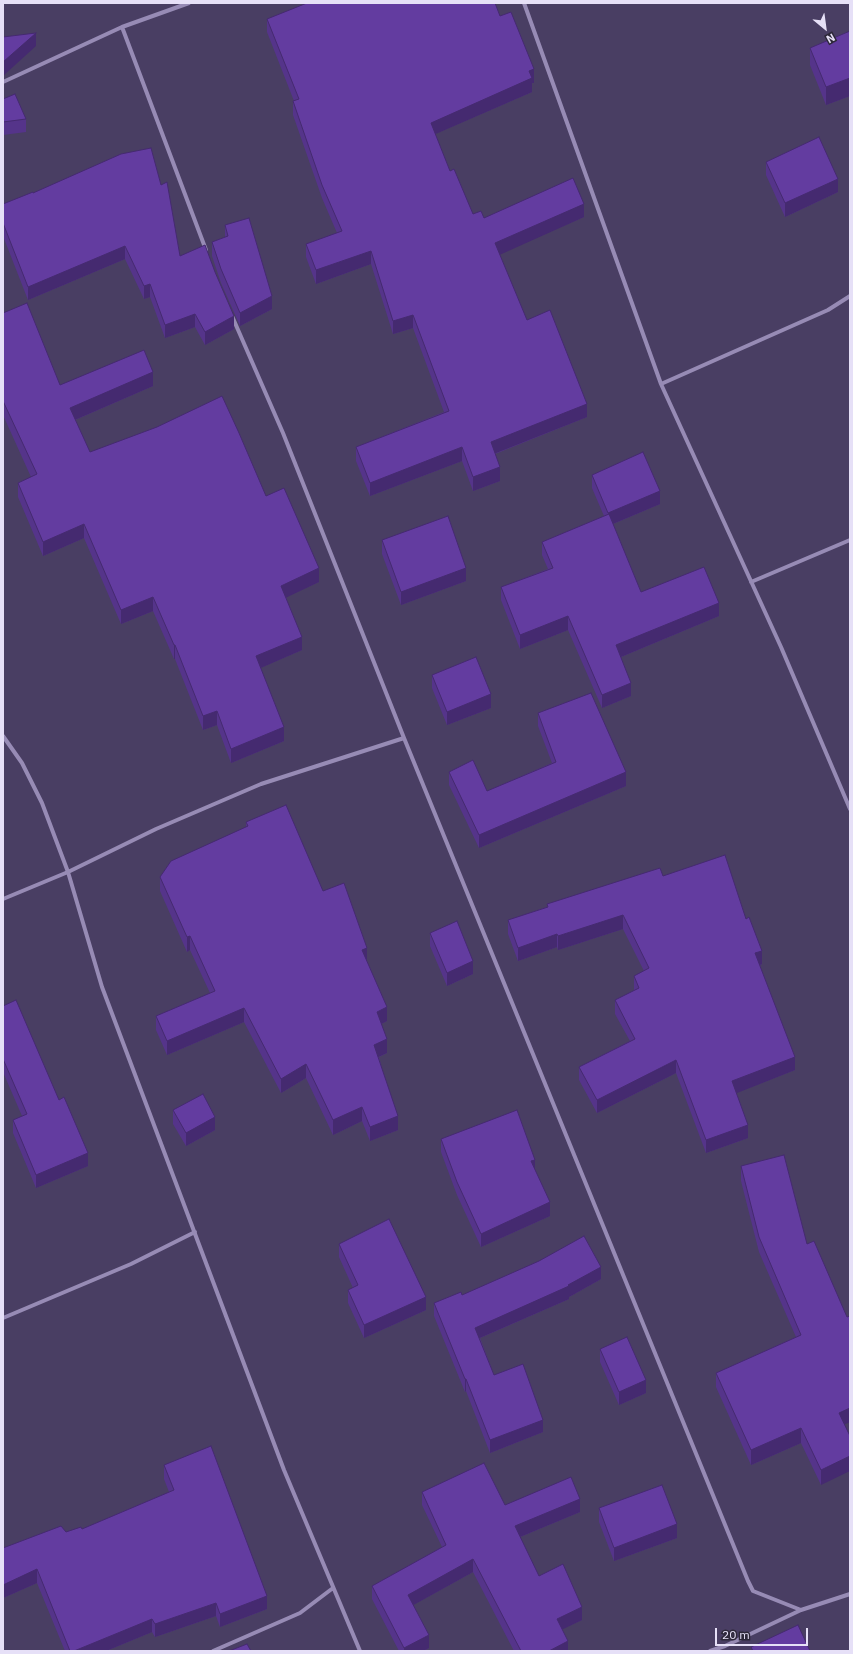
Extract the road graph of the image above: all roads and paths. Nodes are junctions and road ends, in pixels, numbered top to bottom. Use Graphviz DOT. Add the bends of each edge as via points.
graph roads {
  1 [pos="189,3"];
  2 [pos="524,3"];
  3 [pos="122,27"];
  4 [pos="3,82"];
  5 [pos="207,255"];
  6 [pos="850,296"];
  7 [pos="230,312"];
  8 [pos="661,384"];
  9 [pos="850,540"];
  10 [pos="751,582"];
  11 [pos="3,736"];
  12 [pos="404,738"];
  13 [pos="850,809"];
  14 [pos="68,872"];
  15 [pos="3,899"];
  16 [pos="195,1232"];
  17 [pos="3,1318"];
  18 [pos="333,1588"];
  19 [pos="850,1594"];
  20 [pos="801,1610"];
  21 [pos="214,1651"];
  22 [pos="360,1651"];
  23 [pos="710,1651"];
  1 -- 3 [label="street"];
  2 -- 8 [label="street"];
  3 -- 4 [label="street"];
  3 -- 5 [label="street"];
  6 -- 8 [label="street" via="828,310"];
  7 -- 12 [label="street" via="283,433"];
  8 -- 10 [label="street"];
  9 -- 10 [label="street"];
  10 -- 13 [label="street"];
  11 -- 14 [label="street" via="22,762 42,803"];
  12 -- 14 [label="street" via="261,784 156,829"];
  12 -- 20 [label="street" via="748,1581 753,1591"];
  14 -- 15 [label="street"];
  14 -- 16 [label="street" via="102,987"];
  16 -- 17 [label="street" via="131,1264"];
  16 -- 18 [label="street" via="284,1470"];
  18 -- 21 [label="street" via="300,1613"];
  18 -- 22 [label="street"];
  19 -- 20 [label="street"];
  20 -- 23 [label="street"];
}
